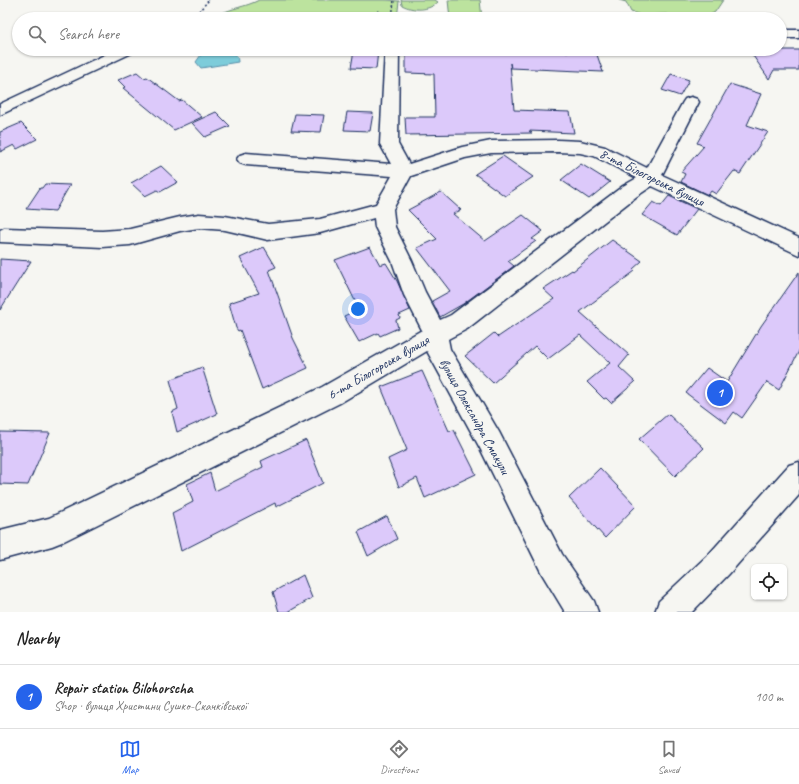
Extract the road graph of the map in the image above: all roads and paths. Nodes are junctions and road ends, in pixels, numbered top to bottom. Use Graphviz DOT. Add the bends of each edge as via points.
graph roads {
  1 [pos="209,0"];
  2 [pos="394,0"];
  3 [pos="199,12"];
  4 [pos="393,12"];
  5 [pos="787,34"];
  6 [pos="799,34"];
  7 [pos="114,56"];
  8 [pos="392,56"];
  9 [pos="691,102"];
  10 [pos="0,110"];
  11 [pos="246,159"];
  12 [pos="404,170"];
  13 [pos="651,178"];
  14 [pos="383,209"];
  15 [pos="4,236"];
  16 [pos="799,246"];
  17 [pos="434,334"];
  18 [pos="799,475"];
  19 [pos="0,545"];
  20 [pos="583,612"];
  21 [pos="670,612"];
  1 -- 3 [label="path"];
  2 -- 4 [label="path"];
  5 -- 6 [label="street"];
  7 -- 10 [label="street"];
  8 -- 12 [label="street" via="389,144"];
  9 -- 13 [label="street"];
  11 -- 12 [label="street, 8-та Білогорська вулиця"];
  12 -- 13 [label="street, 8-та Білогорська вулиця" via="427,165 462,152 491,147 558,146 599,151"];
  12 -- 14 [label="street"];
  13 -- 16 [label="street, 8-та Білогорська вулиця"];
  13 -- 17 [label="street, 6-та Білогорська вулиця" via="630,191 459,322"];
  14 -- 15 [label="street" via="320,226 268,232 225,223 199,221 130,237 102,239"];
  14 -- 17 [label="street, вулиця Олександра Смакули" via="385,226"];
  17 -- 19 [label="street, 6-та Білогорська вулиця" via="331,395 52,532"];
  17 -- 20 [label="street, вулиця Олександра Смакули" via="439,352 490,441 552,564"];
  18 -- 21 [label="street" via="719,564"];
}
